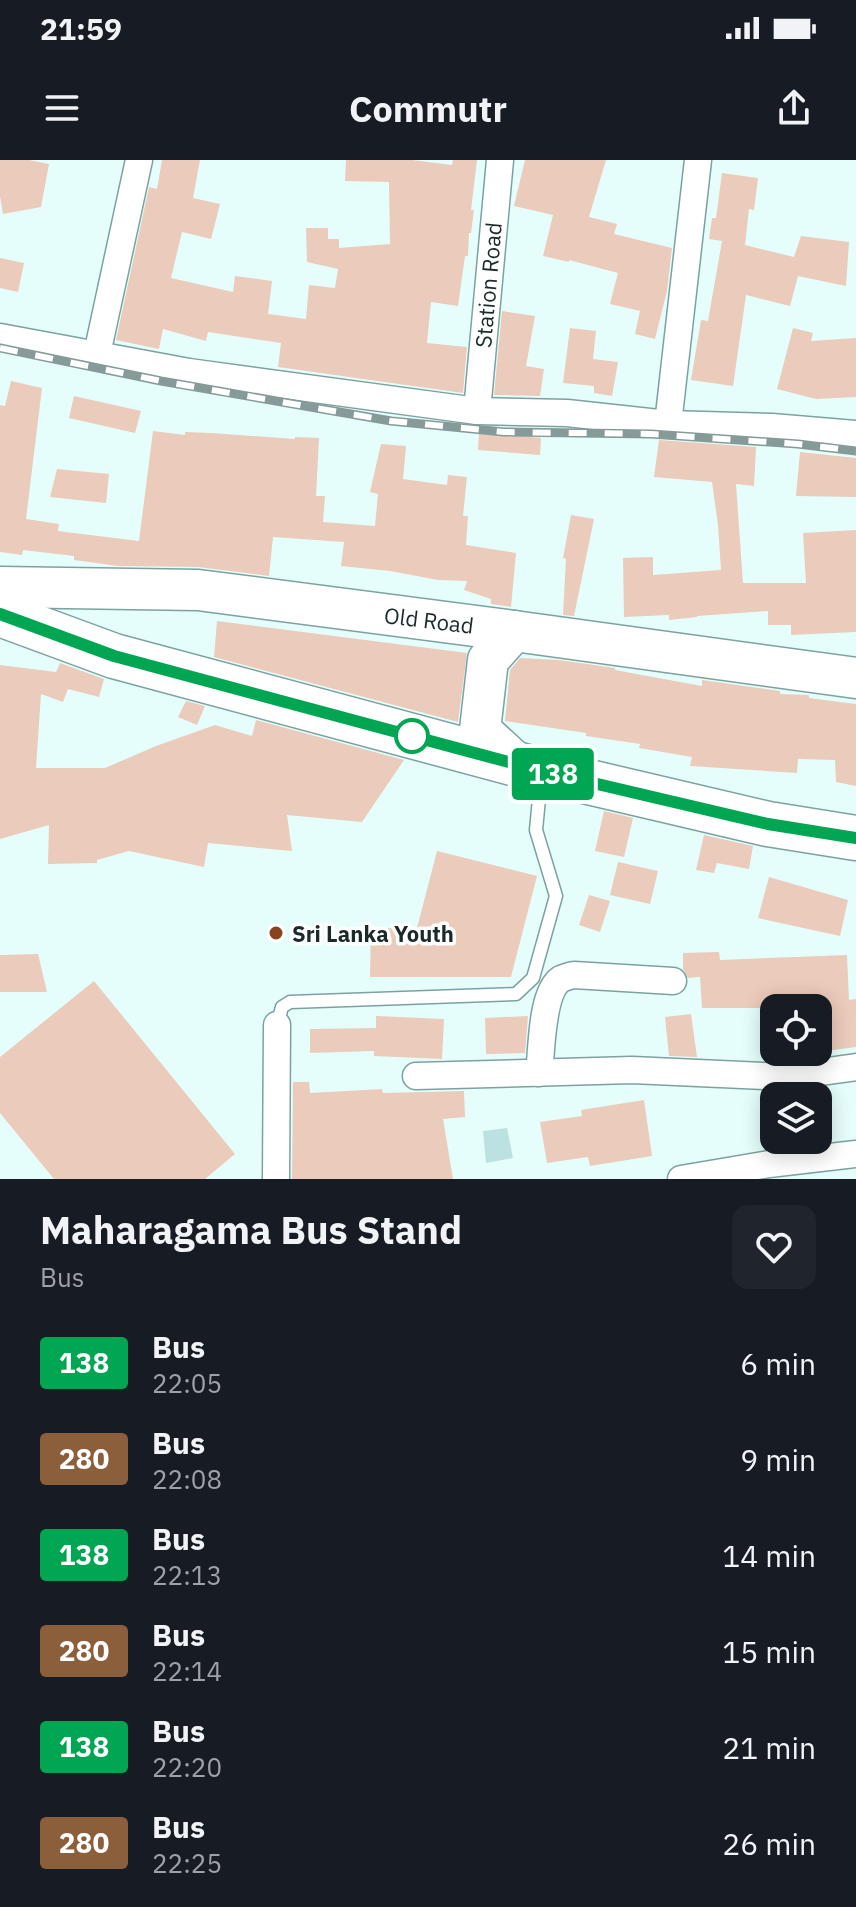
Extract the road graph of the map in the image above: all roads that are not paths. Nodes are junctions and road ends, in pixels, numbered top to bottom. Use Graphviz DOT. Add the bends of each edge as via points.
graph roads {
  1 [pos="139,160"];
  2 [pos="500,160"];
  3 [pos="698,160"];
  4 [pos="0,337"];
  5 [pos="97,354"];
  6 [pos="477,411"];
  7 [pos="668,424"];
  8 [pos="856,434"];
  9 [pos="0,587"];
  10 [pos="0,614"];
  11 [pos="514,631"];
  12 [pos="856,678"];
  13 [pos="530,768"];
  14 [pos="840,836"];
  15 [pos="856,868"];
  16 [pos="673,981"];
  17 [pos="277,1025"];
  18 [pos="856,1067"];
  19 [pos="539,1073"];
  20 [pos="416,1076"];
  21 [pos="856,1154"];
  22 [pos="276,1179"];
  23 [pos="681,1179"];
  1 -- 5 [label="street"];
  2 -- 6 [label="street, Station Road"];
  3 -- 7 [label="street"];
  4 -- 5 [label="street"];
  5 -- 6 [label="street" via="189,372"];
  6 -- 7 [label="street" via="567,413"];
  7 -- 8 [label="street"];
  9 -- 11 [label="main road, Old Road" via="198,590"];
  10 -- 13 [label="highway" via="114,656"];
  11 -- 12 [label="main road, Old Road"];
  11 -- 13 [label="main road" via="488,660 480,730"];
  13 -- 14 [label="highway"];
  13 -- 17 [label="lane" via="536,830 556,896 533,978 516,994 290,1002 282,1007"];
  14 -- 15 [label="highway"];
  16 -- 19 [label="street" via="562,978 547,1004"];
  17 -- 22 [label="street"];
  18 -- 19 [label="street" via="785,1077 632,1070"];
  19 -- 20 [label="street"];
  21 -- 23 [label="street"];
}
